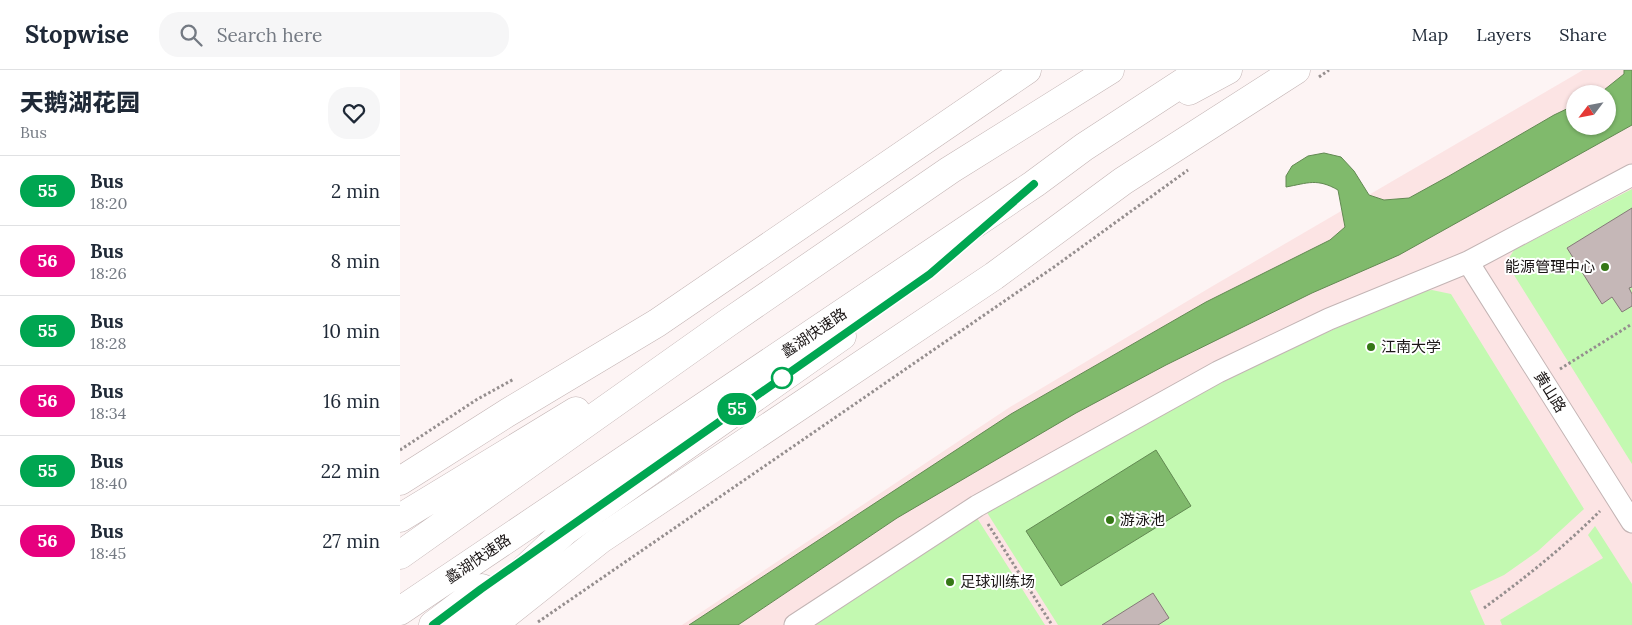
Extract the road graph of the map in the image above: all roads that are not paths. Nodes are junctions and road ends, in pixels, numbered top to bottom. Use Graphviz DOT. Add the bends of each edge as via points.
graph roads {
  1 [pos="1027,70"];
  2 [pos="1085,70"];
  3 [pos="1110,70"];
  4 [pos="1202,70"];
  5 [pos="1228,70"];
  6 [pos="1304,76"];
  7 [pos="1084,147"];
  8 [pos="950,170"];
  9 [pos="1632,175"];
  10 [pos="1034,184"];
  11 [pos="1468,262"];
  12 [pos="726,324"];
  13 [pos="400,481"];
  14 [pos="400,518"];
  15 [pos="1632,522"];
  16 [pos="565,531"];
  17 [pos="400,556"];
  18 [pos="400,611"];
  19 [pos="433,625"];
  20 [pos="465,625"];
  21 [pos="496,625"];
  22 [pos="795,625"];
  1 -- 13 [label="main road" via="657,323"];
  2 -- 8 [label="main road"];
  3 -- 8 [label="main road"];
  4 -- 7 [label="main road, 蠡湖快速路"];
  5 -- 7 [label="main road"];
  6 -- 21 [label="main road" via="1123,181 994,276 601,539"];
  7 -- 10 [label="main road, 蠡湖快速路"];
  8 -- 12 [label="main road"];
  9 -- 11 [label="street"];
  10 -- 16 [label="main road" via="930,274"];
  10 -- 18 [label="main road, 蠡湖快速路"];
  11 -- 15 [label="street, 黄山路"];
  11 -- 22 [label="street" via="1329,320 1218,372 977,506"];
  12 -- 14 [label="main road"];
  12 -- 17 [label="main road"];
  16 -- 19 [label="main road"];
  16 -- 20 [label="main road"];
}
